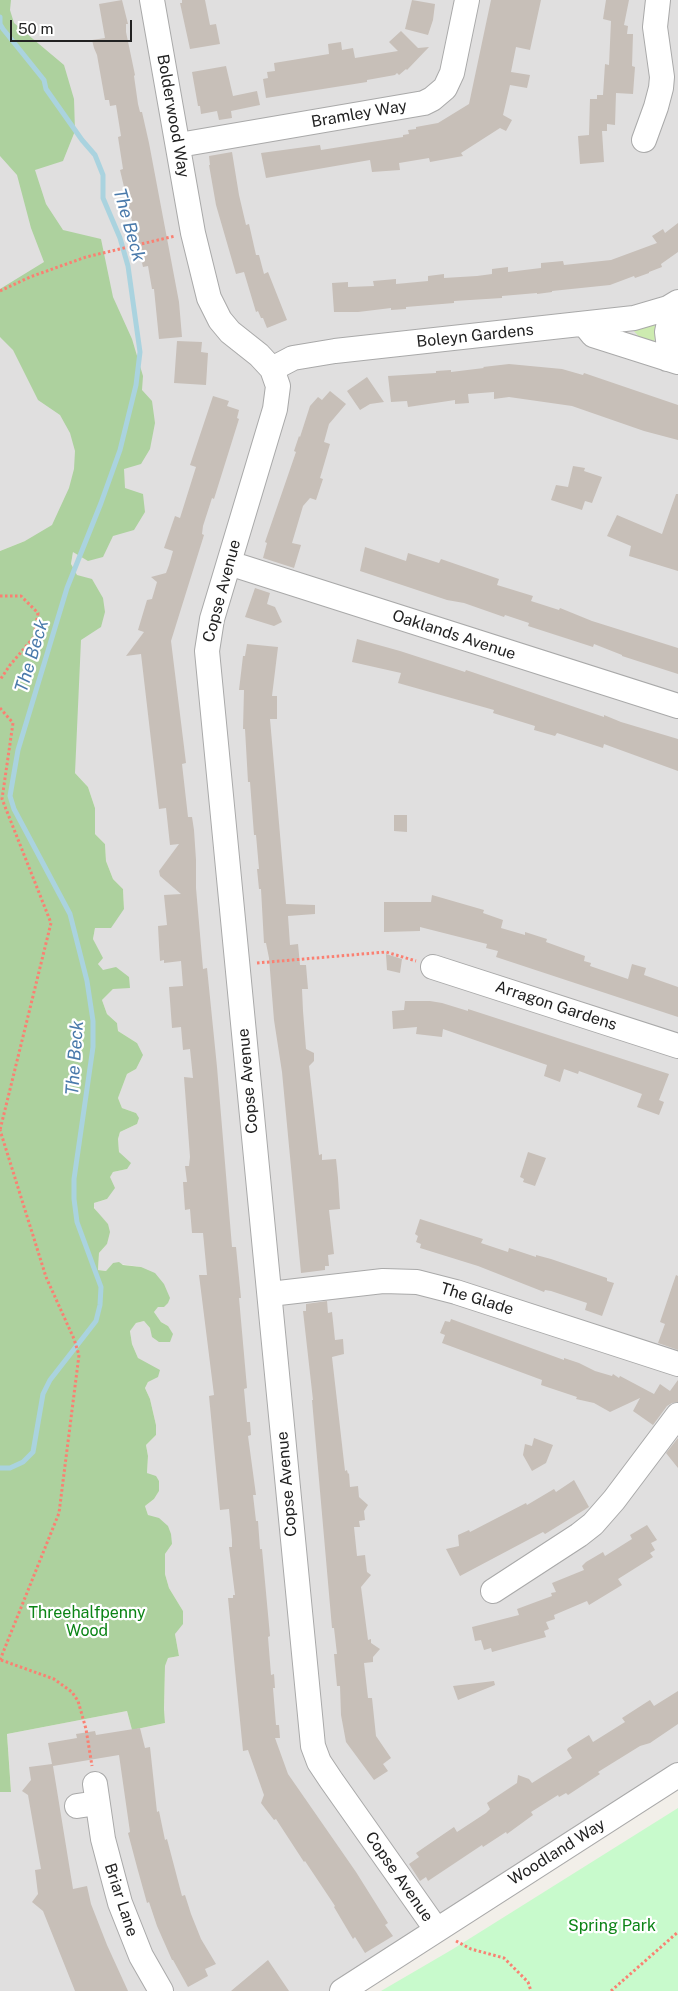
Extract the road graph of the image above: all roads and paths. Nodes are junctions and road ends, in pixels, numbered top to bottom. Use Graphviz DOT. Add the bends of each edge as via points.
graph roads {
  1 [pos="152,0"];
  2 [pos="467,0"];
  3 [pos="658,0"];
  4 [pos="644,140"];
  5 [pos="179,145"];
  6 [pos="193,233"];
  7 [pos="0,290"];
  8 [pos="673,305"];
  9 [pos="584,324"];
  10 [pos="672,361"];
  11 [pos="272,369"];
  12 [pos="229,563"];
  13 [pos="0,596"];
  14 [pos="0,680"];
  15 [pos="678,706"];
  16 [pos="0,708"];
  17 [pos="237,965"];
  18 [pos="433,967"];
  19 [pos="678,1046"];
  20 [pos="0,1130"];
  21 [pos="270,1294"];
  22 [pos="678,1364"];
  23 [pos="678,1415"];
  24 [pos="493,1591"];
  25 [pos="0,1660"];
  26 [pos="678,1775"];
  27 [pos="90,1798"];
  28 [pos="436,1930"];
  29 [pos="678,1932"];
  30 [pos="161,1991"];
  31 [pos="342,1991"];
  32 [pos="531,1991"];
  33 [pos="610,1991"];
  1 -- 5 [label="street, Bolderwood Way"];
  2 -- 5 [label="street, Bramley Way" via="452,73 445,88 432,99"];
  3 -- 4 [label="street" via="655,27 661,88"];
  5 -- 6 [label="street, Bolderwood Way"];
  6 -- 7 [label="path" via="86,257"];
  6 -- 11 [label="street" via="209,298 220,320"];
  8 -- 9 [label="street, Boleyn Gardens" via="641,317"];
  8 -- 10 [label="street" via="667,332"];
  9 -- 10 [label="street" via="593,335"];
  9 -- 11 [label="street, Boleyn Gardens" via="328,352 292,358"];
  11 -- 12 [label="street, Copse Avenue" via="278,380 277,399"];
  12 -- 15 [label="street, Oaklands Avenue"];
  12 -- 17 [label="street, Copse Avenue" via="212,619 207,651"];
  13 -- 14 [label="path" via="21,596 38,613 34,637"];
  16 -- 20 [label="path" via="13,723 2,800 51,923"];
  17 -- 18 [label="path" via="386,952"];
  17 -- 21 [label="street, Copse Avenue"];
  18 -- 19 [label="street, Arragon Gardens"];
  20 -- 25 [label="path" via="46,1277 79,1356 59,1513"];
  21 -- 22 [label="street, The Glade" via="383,1281 417,1282 458,1292"];
  21 -- 28 [label="street, Copse Avenue" via="313,1746 331,1780"];
  23 -- 24 [label="street" via="593,1524"];
  25 -- 27 [label="path" via="54,1679 72,1692 78,1701 86,1729"];
  26 -- 28 [label="street, Woodland Way"];
  27 -- 30 [label="street, Briar Lane" via="123,1913 141,1956"];
  28 -- 31 [label="street, Woodland Way"];
  28 -- 32 [label="path" via="470,1949 504,1958 528,1982"];
  29 -- 33 [label="path"];
}
